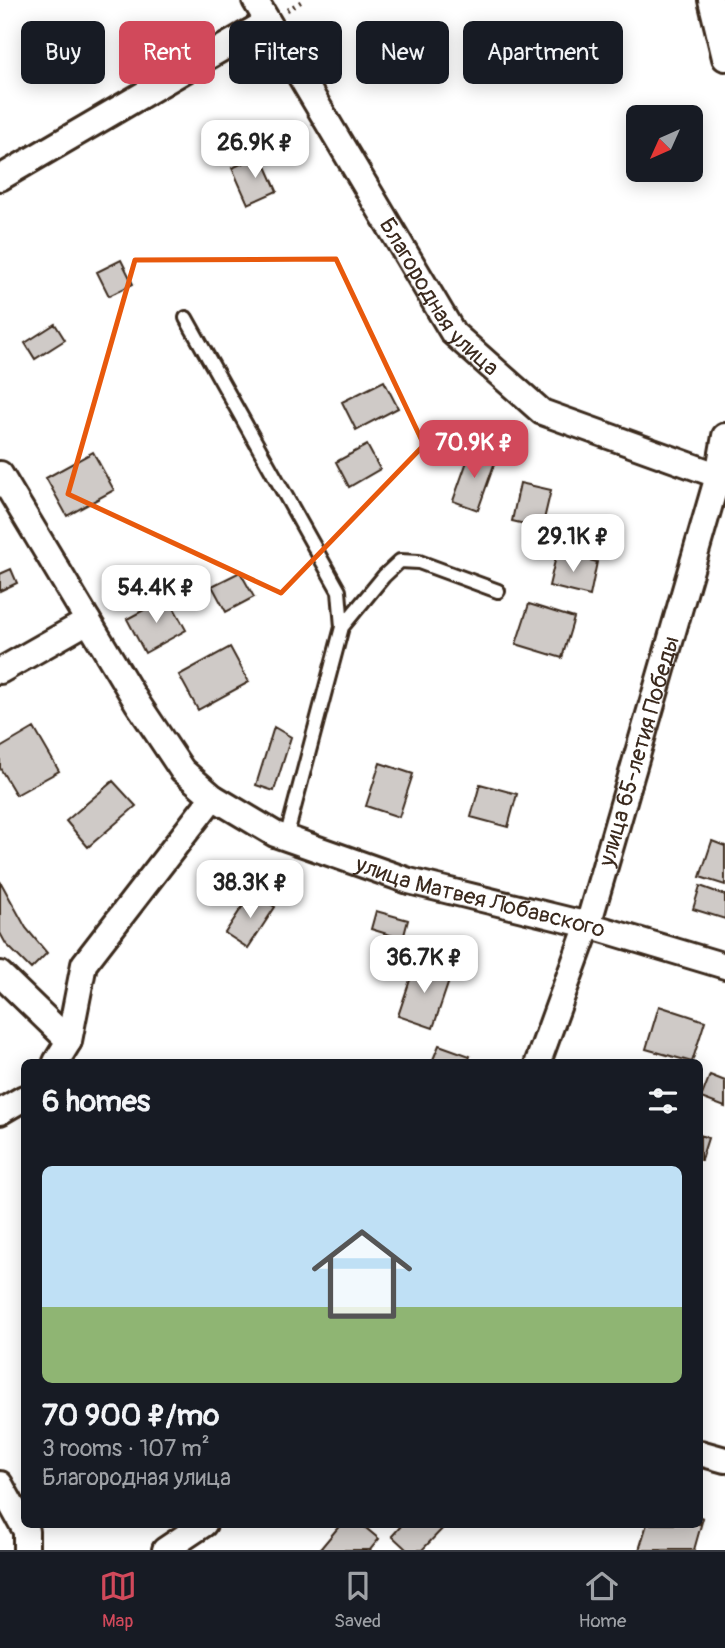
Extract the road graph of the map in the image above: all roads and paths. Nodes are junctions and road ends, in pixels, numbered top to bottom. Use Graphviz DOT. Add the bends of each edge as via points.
graph roads {
  1 [pos="255,0"];
  2 [pos="711,0"];
  3 [pos="266,21"];
  4 [pos="229,44"];
  5 [pos="725,58"];
  6 [pos="304,84"];
  7 [pos="0,178"];
  8 [pos="186,318"];
  9 [pos="725,436"];
  10 [pos="0,474"];
  11 [pos="721,477"];
  12 [pos="498,591"];
  13 [pos="88,621"];
  14 [pos="342,627"];
  15 [pos="0,671"];
  16 [pos="213,797"];
  17 [pos="286,838"];
  18 [pos="588,925"];
  19 [pos="725,966"];
  20 [pos="0,974"];
  21 [pos="62,1052"];
  22 [pos="539,1059"];
  23 [pos="21,1100"];
  24 [pos="0,1112"];
  25 [pos="703,1454"];
  26 [pos="725,1460"];
  27 [pos="0,1483"];
  28 [pos="21,1522"];
  29 [pos="24,1528"];
  30 [pos="198,1528"];
  31 [pos="26,1550"];
  32 [pos="165,1550"];
  1 -- 3 [label="street, Благородная улица"];
  2 -- 5 [label="street"];
  4 -- 7 [label="street"];
  6 -- 11 [label="street, Благородная улица" via="453,333 542,412"];
  8 -- 14 [label="lane" via="339,591"];
  9 -- 11 [label="street, улица 65-летия Победы"];
  10 -- 13 [label="street, улица Матвея Лобавского"];
  11 -- 18 [label="street, улица 65-летия Победы"];
  12 -- 14 [label="lane" via="419,562 400,561"];
  13 -- 15 [label="street"];
  13 -- 16 [label="street, улица Матвея Лобавского" via="182,770"];
  14 -- 17 [label="lane"];
  16 -- 17 [label="street, улица Матвея Лобавского"];
  16 -- 21 [label="street" via="84,964"];
  17 -- 18 [label="street, улица Матвея Лобавского" via="409,881"];
  18 -- 19 [label="street, улица Матвея Лобавского"];
  18 -- 22 [label="street, улица 65-летия Победы"];
  20 -- 21 [label="street"];
  23 -- 24 [label="street"];
  25 -- 26 [label="street"];
  27 -- 28 [label="street"];
  29 -- 31 [label="street"];
  30 -- 32 [label="street"];
}
